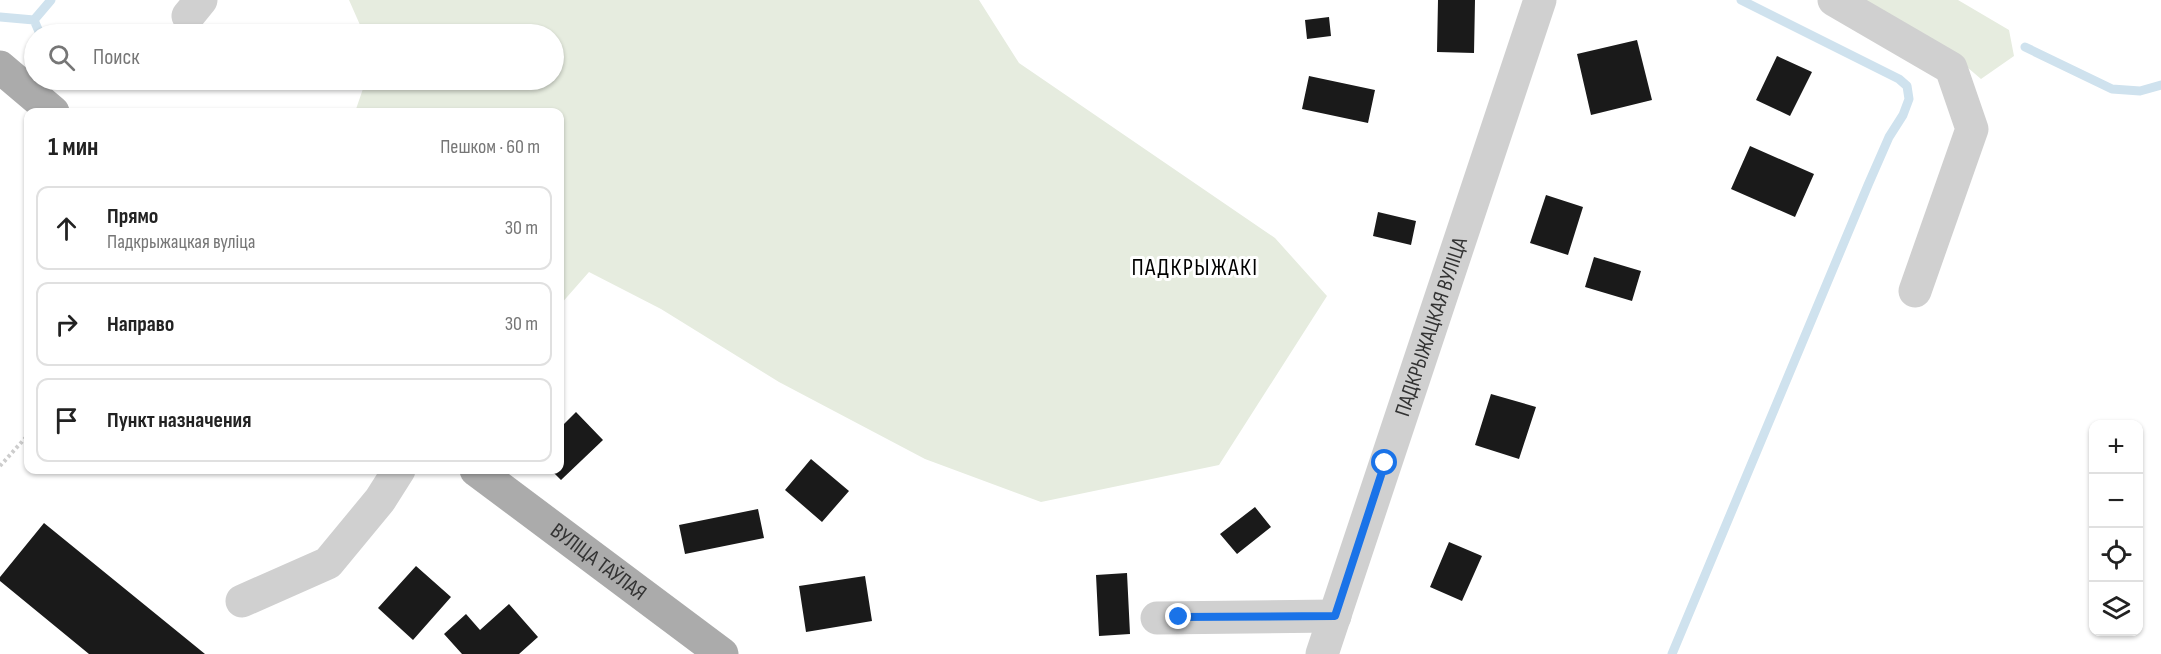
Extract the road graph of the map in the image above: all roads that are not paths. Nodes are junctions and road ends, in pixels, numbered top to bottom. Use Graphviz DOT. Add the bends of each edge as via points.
graph roads {
  1 [pos="1540,0"];
  2 [pos="1834,0"];
  3 [pos="0,67"];
  4 [pos="24,87"];
  5 [pos="27,90"];
  6 [pos="48,108"];
  7 [pos="1915,291"];
  8 [pos="396,474"];
  9 [pos="481,474"];
  10 [pos="242,601"];
  11 [pos="1335,616"];
  12 [pos="1157,618"];
  13 [pos="722,654"];
  14 [pos="1322,654"];
  1 -- 11 [label="street, ПАДКРЫЖАЦКАЯ ВУЛІЦА"];
  2 -- 7 [label="street" via="1951,68 1972,129"];
  3 -- 4 [label="main road"];
  5 -- 6 [label="main road"];
  8 -- 10 [label="street" via="328,563"];
  9 -- 13 [label="main road, ВУЛІЦА ТАЎЛАЯ"];
  11 -- 12 [label="street"];
  11 -- 14 [label="street, ПАДКРЫЖАЦКАЯ ВУЛІЦА"];
}
